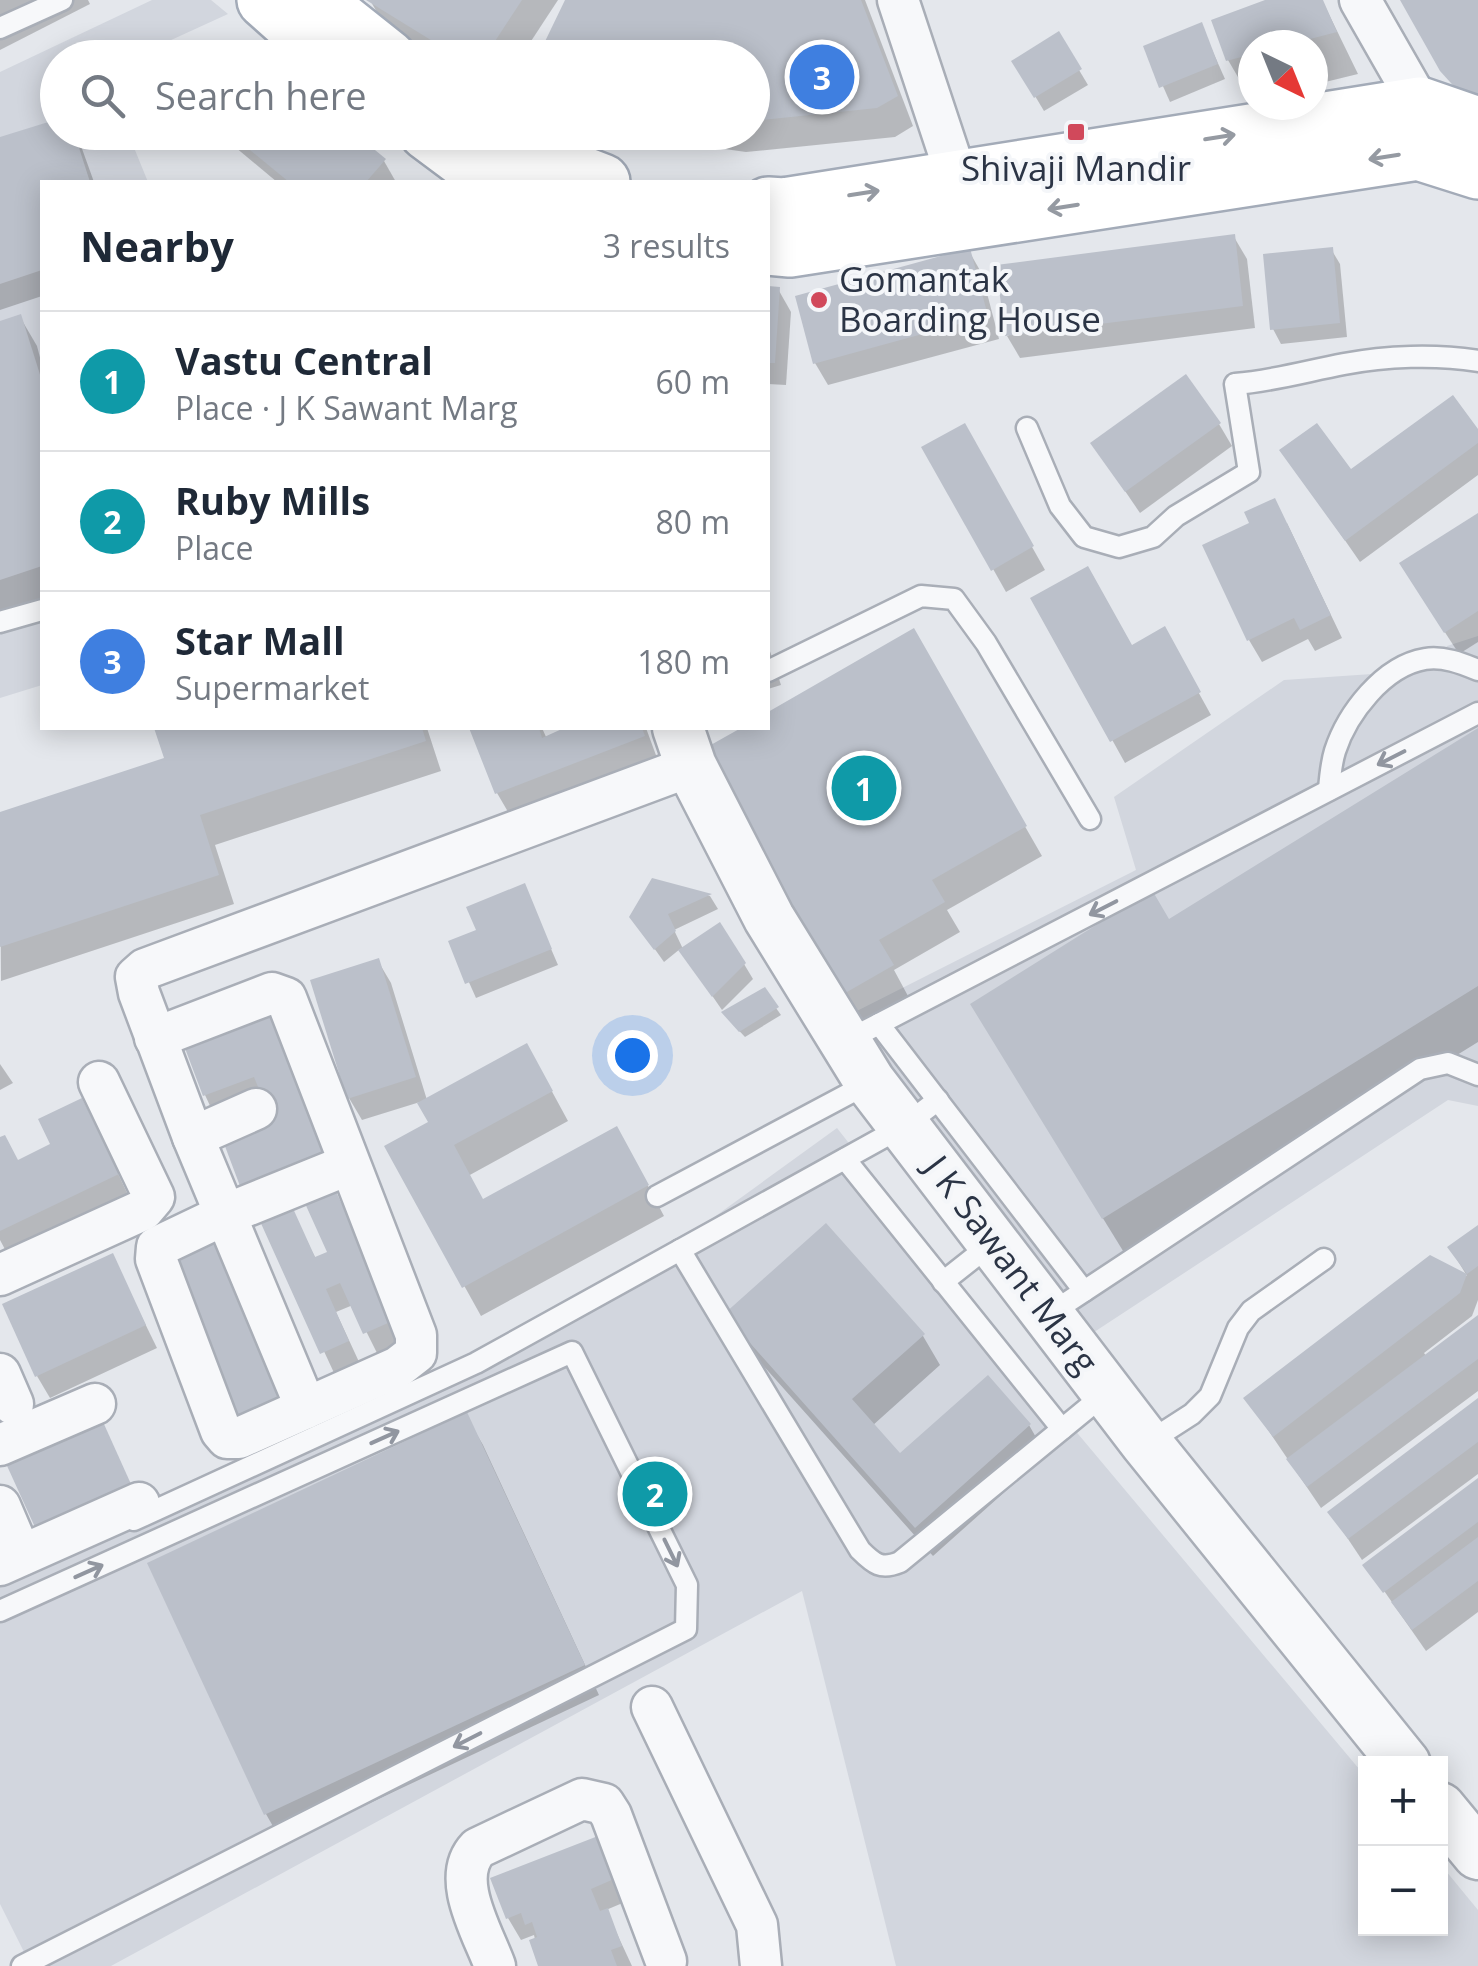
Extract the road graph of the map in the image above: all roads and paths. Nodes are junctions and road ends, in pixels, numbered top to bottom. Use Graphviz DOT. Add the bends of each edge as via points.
graph roads {
  1 [pos="62,0"];
  2 [pos="265,0"];
  3 [pos="316,0"];
  4 [pos="898,0"];
  5 [pos="1360,0"];
  6 [pos="0,28"];
  7 [pos="310,40"];
  8 [pos="366,40"];
  9 [pos="1420,105"];
  10 [pos="1478,125"];
  11 [pos="450,150"];
  12 [pos="519,150"];
  13 [pos="1478,171"];
  14 [pos="957,178"];
  15 [pos="491,180"];
  16 [pos="597,180"];
  17 [pos="770,204"];
  18 [pos="770,247"];
  19 [pos="1478,361"];
  20 [pos="1026,428"];
  21 [pos="40,611"];
  22 [pos="0,622"];
  23 [pos="1478,670"];
  24 [pos="770,671"];
  25 [pos="1478,714"];
  26 [pos="685,747"];
  27 [pos="1329,790"];
  28 [pos="1090,819"];
  29 [pos="155,1038"];
  30 [pos="865,1049"];
  31 [pos="1478,1075"];
  32 [pos="98,1082"];
  33 [pos="256,1109"];
  34 [pos="921,1113"];
  35 [pos="193,1137"];
  36 [pos="845,1159"];
  37 [pos="959,1163"];
  38 [pos="350,1164"];
  39 [pos="657,1196"];
  40 [pos="224,1215"];
  41 [pos="993,1243"];
  42 [pos="680,1250"];
  43 [pos="1324,1259"];
  44 [pos="0,1275"];
  45 [pos="944,1282"];
  46 [pos="1066,1303"];
  47 [pos="1107,1392"];
  48 [pos="94,1404"];
  49 [pos="306,1408"];
  50 [pos="1062,1429"];
  51 [pos="1146,1444"];
  52 [pos="0,1446"];
  53 [pos="139,1503"];
  54 [pos="0,1506"];
  55 [pos="7,1567"];
  56 [pos="0,1611"];
  57 [pos="652,1707"];
  58 [pos="1398,1756"];
  59 [pos="1448,1818"];
  60 [pos="1478,1854"];
  61 [pos="666,1961"];
  62 [pos="22,1966"];
  63 [pos="495,1966"];
  64 [pos="761,1966"];
  1 -- 6 [label="lane"];
  2 -- 7 [label="main road"];
  3 -- 8 [label="main road"];
  4 -- 14 [label="street"];
  5 -- 9 [label="street"];
  9 -- 10 [label="main road"];
  14 -- 9 [label="main road, one-way"];
  11 -- 15 [label="main road"];
  12 -- 16 [label="main road"];
  13 -- 18 [label="main road, one-way" via="1418,152"];
  17 -- 14 [label="main road, one-way"];
  19 -- 20 [label="lane" via="1346,363 1235,384 1248,472 1153,537 1119,547 1084,536 1060,506"];
  21 -- 22 [label="lane"];
  23 -- 27 [label="lane" via="1426,659 1384,680 1356,708 1340,737"];
  24 -- 28 [label="lane" via="921,596 954,599"];
  25 -- 27 [label="lane, one-way"];
  26 -- 29 [label="street" via="145,969 137,984"];
  26 -- 30 [label="street, J K Sawant Marg" via="770,918"];
  27 -- 30 [label="lane, one-way"];
  29 -- 35 [label="street"];
  29 -- 38 [label="street" via="272,993 286,998"];
  30 -- 34 [label="street, J K Sawant Marg"];
  30 -- 39 [label="lane"];
  31 -- 46 [label="lane" via="1448,1062 1420,1069"];
  32 -- 44 [label="street" via="154,1198 144,1210"];
  33 -- 35 [label="street"];
  34 -- 36 [label="lane"];
  34 -- 37 [label="street, J K Sawant Marg"];
  35 -- 40 [label="street"];
  36 -- 42 [label="lane"];
  36 -- 45 [label="lane"];
  37 -- 41 [label="street, J K Sawant Marg"];
  37 -- 46 [label="lane"];
  38 -- 40 [label="street"];
  38 -- 49 [label="street" via="416,1335 416,1352 398,1367"];
  40 -- 49 [label="street"];
  40 -- 49 [label="street" via="155,1252 221,1432 239,1438"];
  41 -- 45 [label="lane"];
  41 -- 46 [label="street, J K Sawant Marg"];
  42 -- 50 [label="lane" via="874,1564 900,1562"];
  42 -- 55 [label="lane" via="476,1362"];
  43 -- 51 [label="lane" via="1251,1311 1210,1396"];
  45 -- 50 [label="lane"];
  46 -- 47 [label="street, J K Sawant Marg"];
  47 -- 50 [label="lane"];
  47 -- 51 [label="street, J K Sawant Marg"];
  48 -- 52 [label="street"];
  51 -- 58 [label="street, J K Sawant Marg"];
  53 -- 55 [label="street"];
  54 -- 55 [label="street"];
  56 -- 62 [label="lane, one-way" via="572,1352 686,1585 686,1629"];
  57 -- 64 [label="street" via="758,1926"];
  59 -- 60 [label="street"];
  61 -- 63 [label="street" via="611,1816 604,1804 582,1799 471,1856 465,1882"];
}
